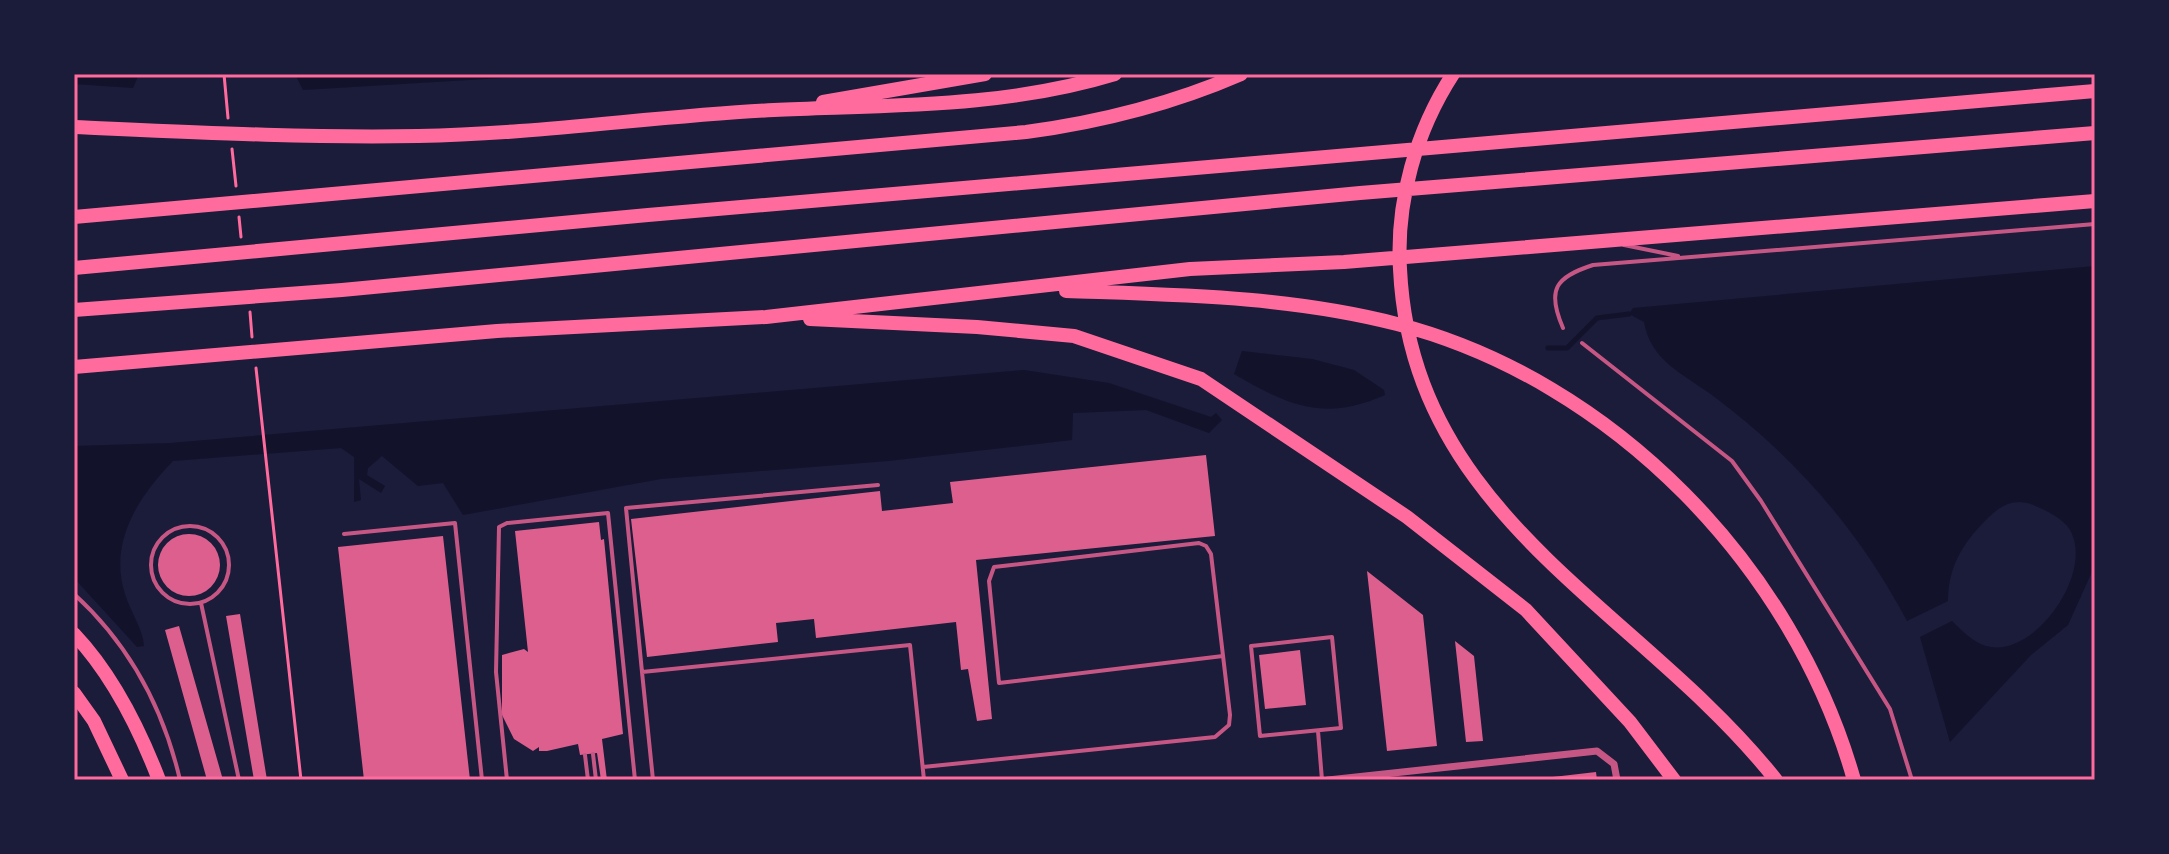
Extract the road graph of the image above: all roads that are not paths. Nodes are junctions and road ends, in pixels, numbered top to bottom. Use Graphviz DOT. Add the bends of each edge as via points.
graph roads {
  1 [pos="985,74"];
  2 [pos="1115,74"];
  3 [pos="1241,74"];
  4 [pos="1453,74"];
  5 [pos="2095,91"];
  6 [pos="773,110"];
  7 [pos="74,127"];
  8 [pos="2095,133"];
  9 [pos="2095,201"];
  10 [pos="74,217"];
  11 [pos="2095,224"];
  12 [pos="1610,242"];
  13 [pos="1683,257"];
  14 [pos="74,268"];
  15 [pos="1026,289"];
  16 [pos="74,310"];
  17 [pos="766,317"];
  18 [pos="1563,328"];
  19 [pos="1582,343"];
  20 [pos="74,367"];
  21 [pos="878,485"];
  22 [pos="344,534"];
  23 [pos="74,594"];
  24 [pos="201,603"];
  25 [pos="74,634"];
  26 [pos="1223,656"];
  27 [pos="642,672"];
  28 [pos="74,693"];
  29 [pos="1318,730"];
  30 [pos="593,754"];
  31 [pos="585,755"];
  32 [pos="923,767"];
  33 [pos="122,780"];
  34 [pos="159,780"];
  35 [pos="180,780"];
  36 [pos="239,780"];
  37 [pos="482,780"];
  38 [pos="507,780"];
  39 [pos="588,780"];
  40 [pos="596,780"];
  41 [pos="635,780"];
  42 [pos="653,780"];
  43 [pos="924,780"];
  44 [pos="1325,780"];
  45 [pos="1617,780"];
  46 [pos="1674,780"];
  47 [pos="1776,780"];
  48 [pos="1854,780"];
  49 [pos="1912,780"];
  1 -- 6 [label="highway"];
  2 -- 6 [label="highway" via="1024,95 938,106"];
  3 -- 10 [label="highway" via="1101,122 1026,132"];
  4 -- 47 [label="highway" via="1417,147 1400,235 1404,317 1432,407 1518,533 1729,725"];
  5 -- 14 [label="highway"];
  6 -- 7 [label="highway" via="420,136"];
  8 -- 16 [label="highway" via="1360,193"];
  9 -- 12 [label="highway"];
  11 -- 13 [label="lane"];
  12 -- 13 [label="lane"];
  12 -- 15 [label="highway" via="1190,269"];
  13 -- 18 [label="lane" via="1593,265 1565,274 1554,296"];
  15 -- 17 [label="highway"];
  15 -- 48 [label="highway" via="1251,299 1350,313 1444,339 1543,384 1604,425 1670,480 1744,562 1808,663"];
  17 -- 20 [label="highway" via="497,331"];
  17 -- 46 [label="highway" via="1074,336 1201,379 1407,517 1526,610 1630,722"];
  19 -- 49 [label="lane" via="1732,461 1890,709"];
  21 -- 27 [label="lane" via="626,508"];
  22 -- 37 [label="lane" via="455,523"];
  23 -- 35 [label="lane" via="126,652 154,697"];
  24 -- 24 [label="lane" via="223,587 229,561 225,548 206,529 179,528 167,534 153,556 156,583 175,601"];
  24 -- 36 [label="lane"];
  25 -- 34 [label="highway" via="124,704"];
  26 -- 26 [label="lane" via="1209,549 1199,543 991,570 999,683"];
  26 -- 32 [label="lane" via="1230,720 1220,735"];
  27 -- 32 [label="lane" via="910,645"];
  27 -- 42 [label="lane"];
  28 -- 33 [label="highway"];
  29 -- 29 [label="lane" via="1341,728 1332,637 1251,646 1260,736"];
  29 -- 44 [label="lane"];
  30 -- 40 [label="lane"];
  31 -- 39 [label="lane"];
  32 -- 43 [label="lane"];
  38 -- 41 [label="lane" via="496,672 497,532 507,523 608,513"];
  44 -- 45 [label="street" via="1588,752 1608,757"];
}
